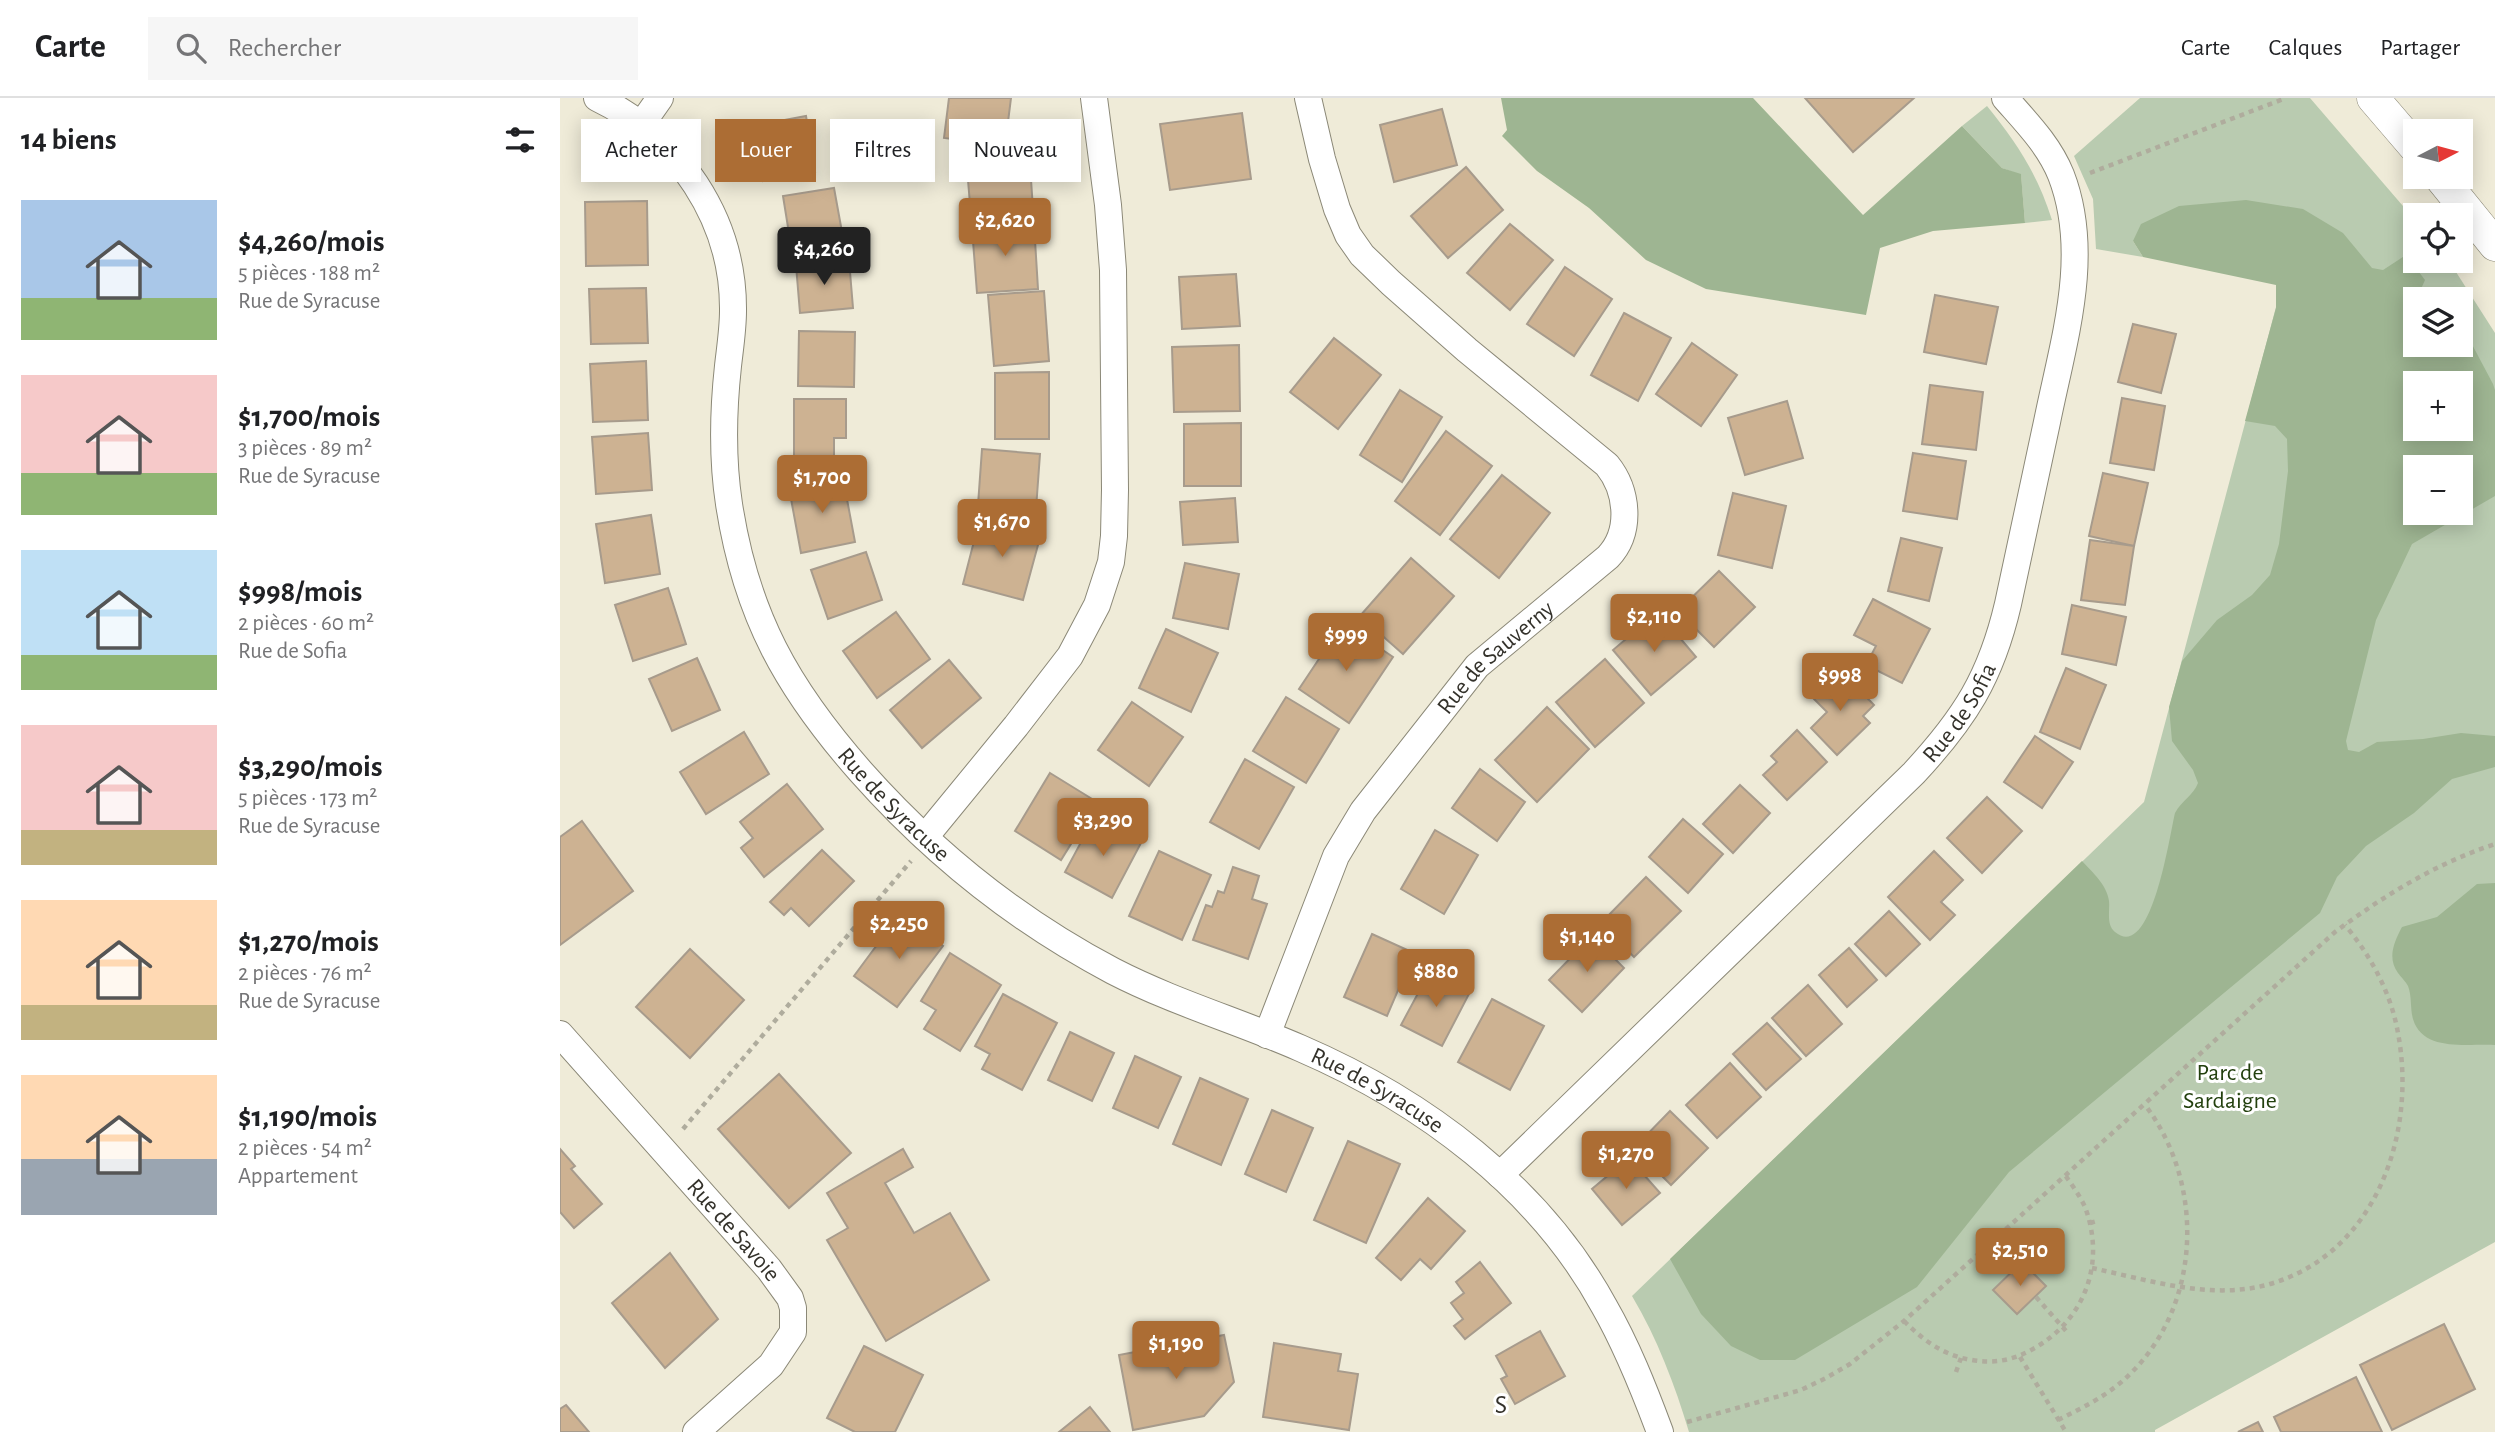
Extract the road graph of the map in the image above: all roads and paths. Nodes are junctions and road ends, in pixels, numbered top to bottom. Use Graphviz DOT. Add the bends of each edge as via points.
graph roads {
  1 [pos="597,98"];
  2 [pos="660,98"];
  3 [pos="1094,98"];
  4 [pos="1308,98"];
  5 [pos="2005,98"];
  6 [pos="2286,98"];
  7 [pos="2373,98"];
  8 [pos="631,119"];
  9 [pos="645,119"];
  10 [pos="2403,133"];
  11 [pos="2083,176"];
  12 [pos="695,182"];
  13 [pos="2451,189"];
  14 [pos="2495,245"];
  15 [pos="2495,844"];
  16 [pos="919,848"];
  17 [pos="2345,925"];
  18 [pos="560,1034"];
  19 [pos="1268,1035"];
  20 [pos="2145,1105"];
  21 [pos="678,1135"];
  22 [pos="1500,1175"];
  23 [pos="2065,1175"];
  24 [pos="2097,1220"];
  25 [pos="2090,1223"];
  26 [pos="1990,1243"];
  27 [pos="2015,1268"];
  28 [pos="2092,1268"];
  29 [pos="2179,1286"];
  30 [pos="2036,1297"];
  31 [pos="1904,1321"];
  32 [pos="2065,1330"];
  33 [pos="2020,1357"];
  34 [pos="1961,1358"];
  35 [pos="1956,1372"];
  36 [pos="2058,1420"];
  37 [pos="1671,1427"];
  38 [pos="696,1432"];
  39 [pos="2066,1432"];
  1 -- 8 [label="street, Rue de Syracuse"];
  2 -- 9 [label="street"];
  3 -- 16 [label="street" via="1113,270 1115,490 1111,562 1094,612 1063,667"];
  4 -- 19 [label="street, Rue de Sauverny" via="1337,209 1362,255 1467,350 1607,465 1621,490 1624,522 1620,540 1608,557 1492,651 1468,676 1363,811 1336,856"];
  5 -- 22 [label="street, Rue de Sofia" via="2057,167 2074,229 2075,258 2064,337 2003,629 1985,678 1960,720 1914,773"];
  6 -- 11 [label="path"];
  7 -- 10 [label="street"];
  12 -- 16 [label="street, Rue de Syracuse" via="721,235 728,261 733,309 725,466 742,568 783,668"];
  13 -- 14 [label="street"];
  15 -- 17 [label="path" via="2403,885"];
  16 -- 19 [label="street, Rue de Syracuse" via="1092,959 1162,994"];
  16 -- 21 [label="path"];
  17 -- 20 [label="path"];
  17 -- 29 [label="path" via="2375,968 2398,1031 2403,1100 2389,1169 2359,1223 2318,1261 2288,1278 2219,1291"];
  18 -- 38 [label="street, Rue de Savoie" via="769,1269 793,1308 793,1332 786,1346"];
  19 -- 22 [label="street, Rue de Syracuse" via="1327,1060 1399,1100"];
  20 -- 23 [label="path"];
  20 -- 29 [label="path" via="2165,1134 2183,1182 2188,1228"];
  22 -- 37 [label="street, Rue de Syracuse" via="1552,1231 1603,1302 1639,1376"];
  23 -- 25 [label="path"];
  23 -- 26 [label="path"];
  24 -- 25 [label="path"];
  25 -- 28 [label="path"];
  26 -- 27 [label="path"];
  26 -- 31 [label="path"];
  28 -- 29 [label="path"];
  28 -- 32 [label="path" via="2086,1292"];
  29 -- 36 [label="path" via="2168,1320 2144,1359 2101,1398"];
  30 -- 32 [label="path"];
  31 -- 34 [label="path" via="1930,1344"];
  31 -- 37 [label="path" via="1850,1364 1809,1386"];
  32 -- 33 [label="path"];
  33 -- 34 [label="path" via="1991,1362"];
  33 -- 36 [label="path"];
  34 -- 35 [label="path"];
  36 -- 39 [label="path"];
}
